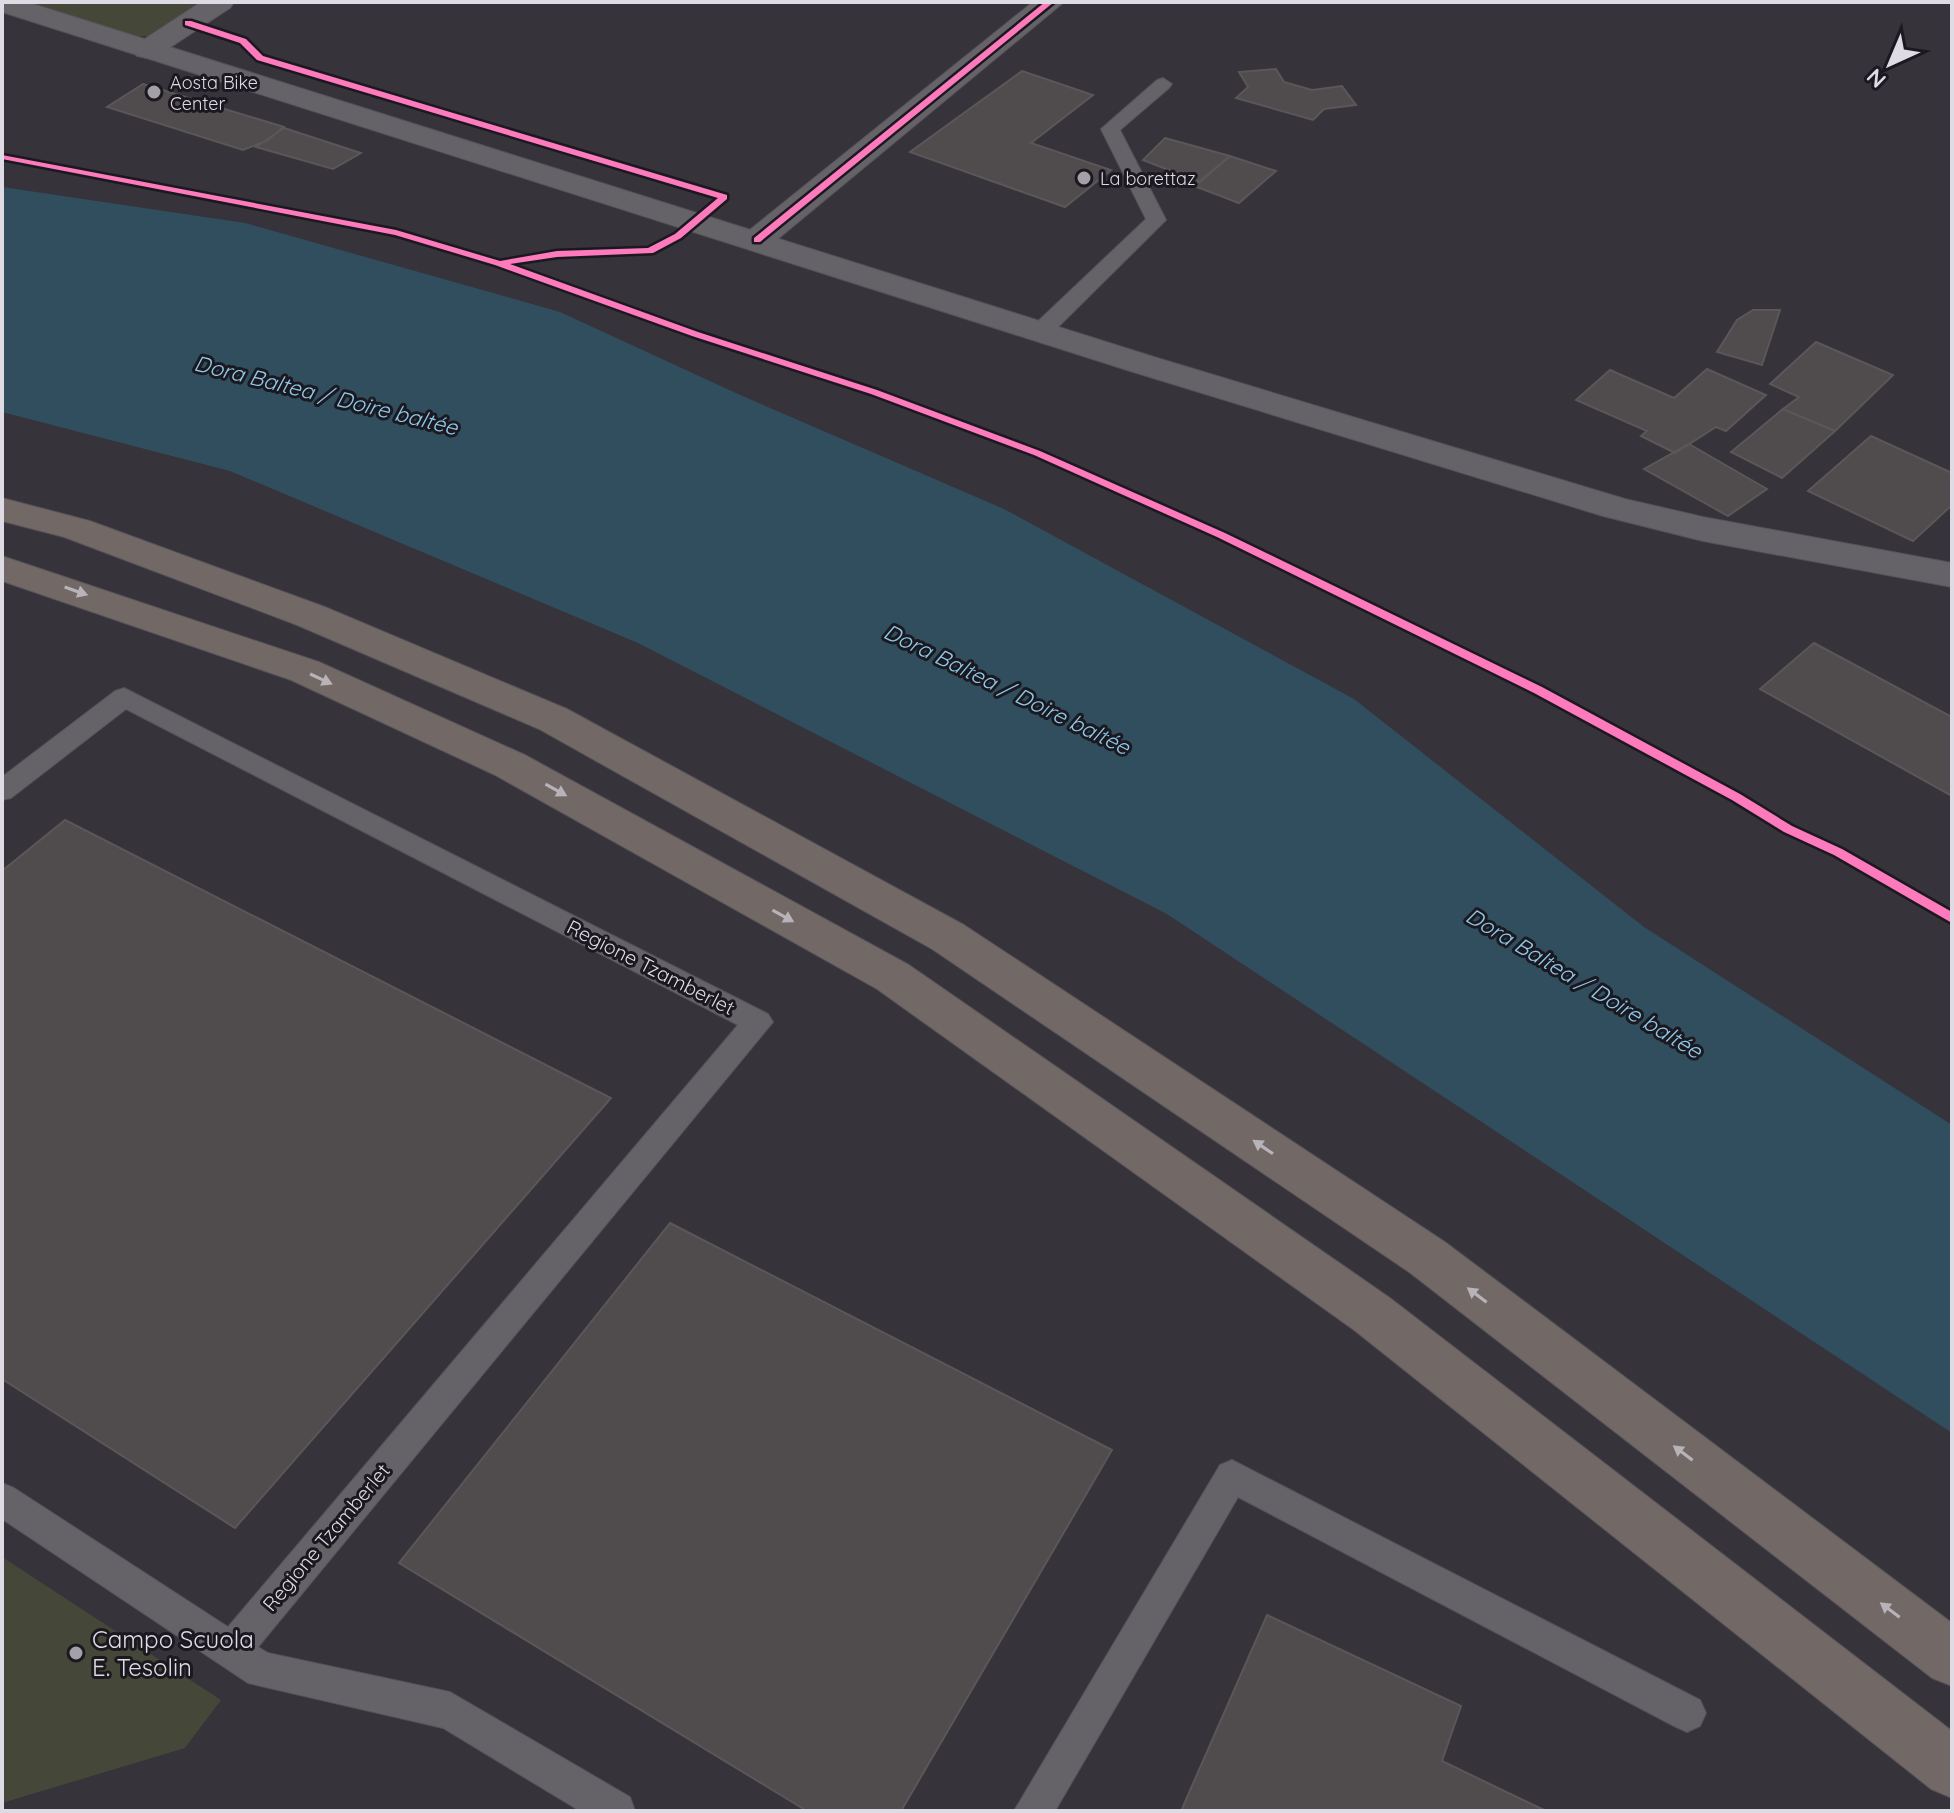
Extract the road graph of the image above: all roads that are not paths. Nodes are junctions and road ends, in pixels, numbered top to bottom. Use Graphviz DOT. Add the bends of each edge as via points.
graph roads {
  1 [pos="220,2"];
  2 [pos="1050,2"];
  3 [pos="2,3"];
  4 [pos="147,50"];
  5 [pos="1163,84"];
  6 [pos="757,240"];
  7 [pos="1041,331"];
  8 [pos="2,509"];
  9 [pos="2,568"];
  10 [pos="1952,575"];
  11 [pos="2,791"];
  12 [pos="2,1499"];
  13 [pos="232,1650"];
  14 [pos="1952,1658"];
  15 [pos="1687,1713"];
  16 [pos="1952,1768"];
  17 [pos="616,1811"];
  18 [pos="1033,1811"];
  1 -- 4 [label="main road"];
  2 -- 6 [label="main road"];
  3 -- 4 [label="main road"];
  4 -- 6 [label="main road"];
  5 -- 7 [label="lane" via="1110,129 1156,220"];
  6 -- 7 [label="main road"];
  7 -- 10 [label="main road" via="1616,508"];
  14 -- 8 [label="highway, one-way" via="1427,1257 948,937 553,719 311,616 77,529"];
  9 -- 16 [label="highway, one-way" via="305,671 510,765 893,977 1372,1314"];
  11 -- 13 [label="lane, Regione Tzamberlet" via="124,697 758,1022"];
  12 -- 13 [label="lane"];
  13 -- 17 [label="lane" via="261,1670 450,1711"];
  15 -- 18 [label="lane" via="1232,1476"];
}
